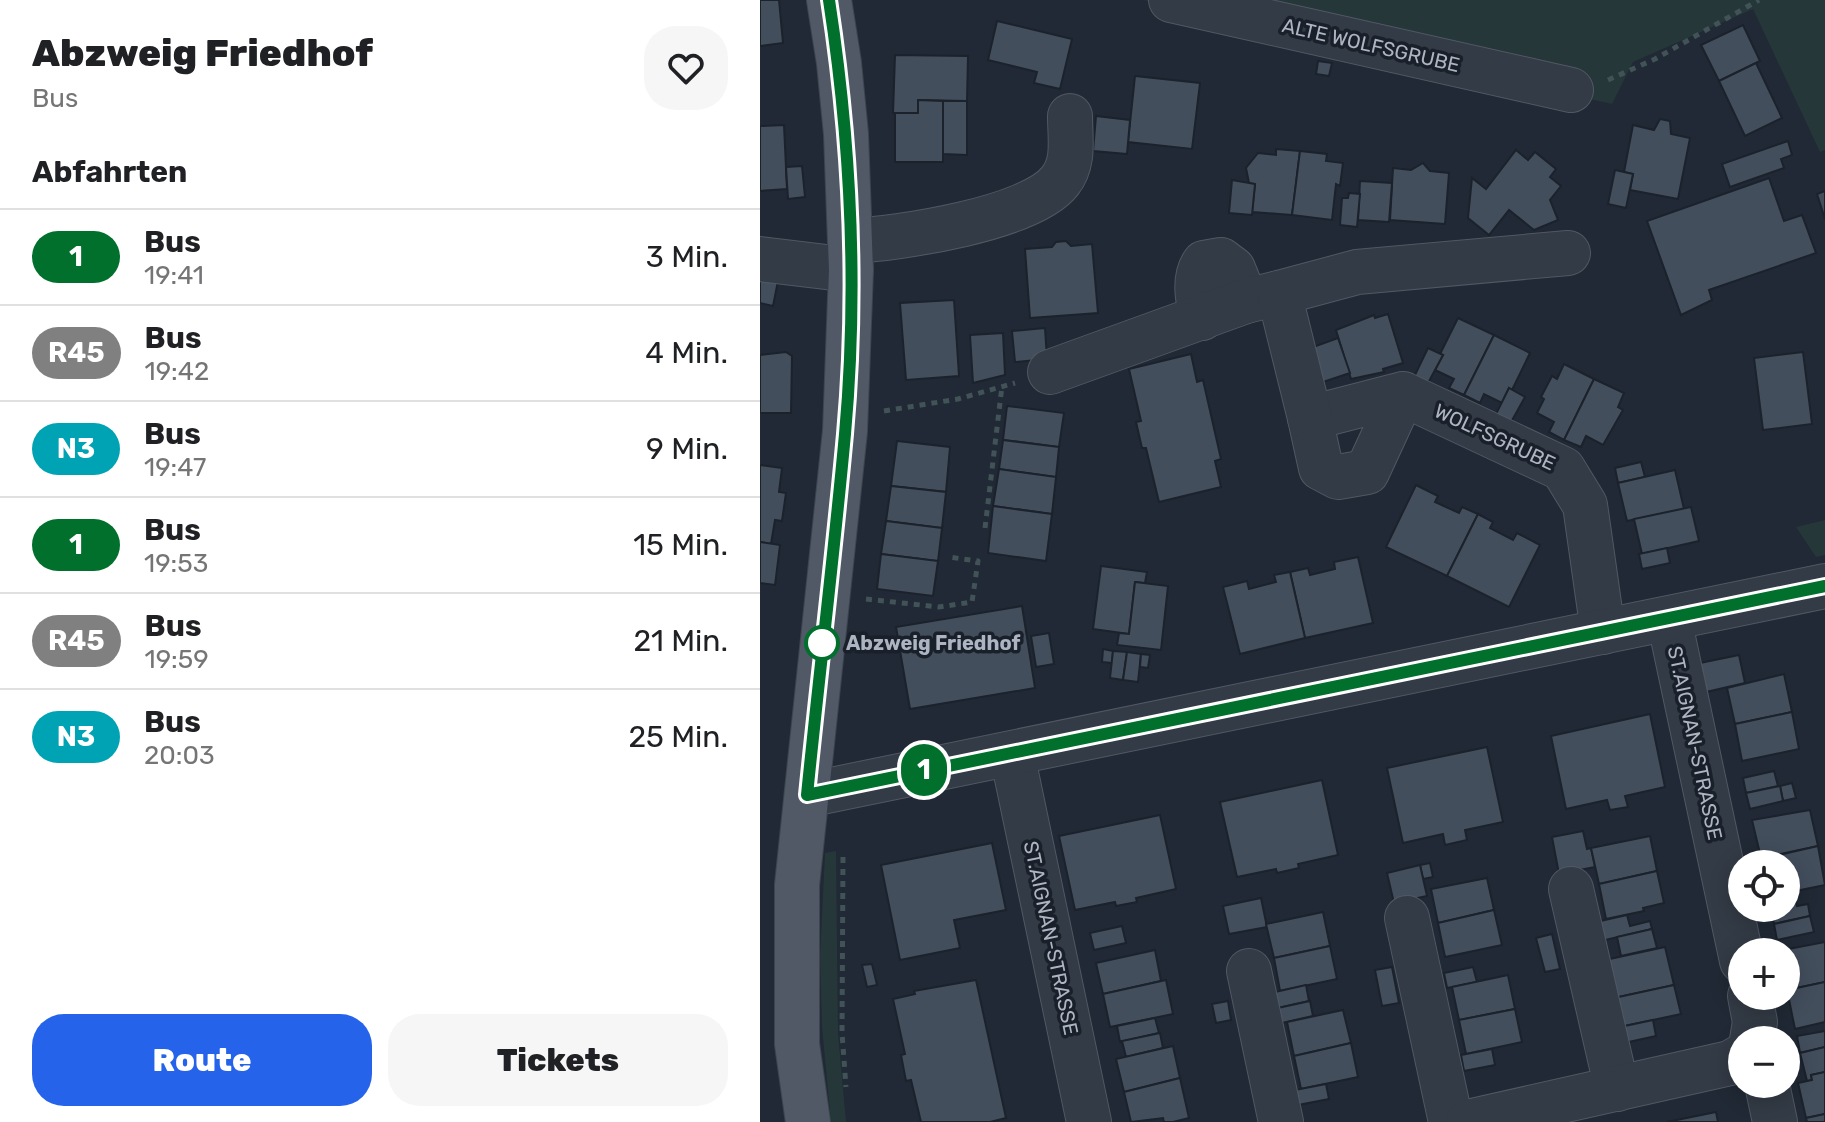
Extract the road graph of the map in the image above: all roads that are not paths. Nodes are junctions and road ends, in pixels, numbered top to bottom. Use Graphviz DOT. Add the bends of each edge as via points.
graph roads {
  1 [pos="829,0"];
  2 [pos="1171,0"];
  3 [pos="1571,90"];
  4 [pos="1070,116"];
  5 [pos="1568,253"];
  6 [pos="851,256"];
  7 [pos="760,259"];
  8 [pos="1263,297"];
  9 [pos="1050,372"];
  10 [pos="1403,394"];
  11 [pos="1310,418"];
  12 [pos="1825,586"];
  13 [pos="1669,619"];
  14 [pos="1603,632"];
  15 [pos="1012,754"];
  16 [pos="807,795"];
  17 [pos="1571,889"];
  18 [pos="1407,918"];
  19 [pos="1737,938"];
  20 [pos="1249,971"];
  21 [pos="1728,1063"];
  22 [pos="1617,1089"];
  23 [pos="1770,1098"];
  24 [pos="808,1122"];
  25 [pos="1089,1122"];
  26 [pos="1281,1122"];
  27 [pos="1451,1122"];
  28 [pos="1468,1122"];
  29 [pos="1775,1122"];
  1 -- 6 [label="main road" via="846,134"];
  2 -- 3 [label="street, ALTE WOLFSGRUBE"];
  4 -- 6 [label="street" via="1071,159 1059,182 1038,198 1007,213 871,240"];
  5 -- 8 [label="street" via="1357,272"];
  6 -- 7 [label="street"];
  6 -- 16 [label="main road" via="845,431"];
  8 -- 9 [label="street" via="1221,260 1210,260 1200,269 1202,318"];
  8 -- 11 [label="street"];
  10 -- 11 [label="street"];
  10 -- 11 [label="street" via="1367,472 1338,477 1321,468"];
  10 -- 14 [label="street, WOLFSGRUBE" via="1563,469 1585,505"];
  12 -- 13 [label="street"];
  13 -- 14 [label="street"];
  13 -- 19 [label="street, ST.AIGNAN-STRASSE"];
  14 -- 15 [label="street"];
  15 -- 16 [label="street"];
  15 -- 25 [label="street, ST.AIGNAN-STRASSE"];
  16 -- 24 [label="main road" via="797,885 796,996"];
  17 -- 22 [label="street"];
  18 -- 27 [label="street"];
  20 -- 26 [label="street"];
  21 -- 22 [label="street"];
  22 -- 28 [label="street"];
  23 -- 29 [label="street"];
}
